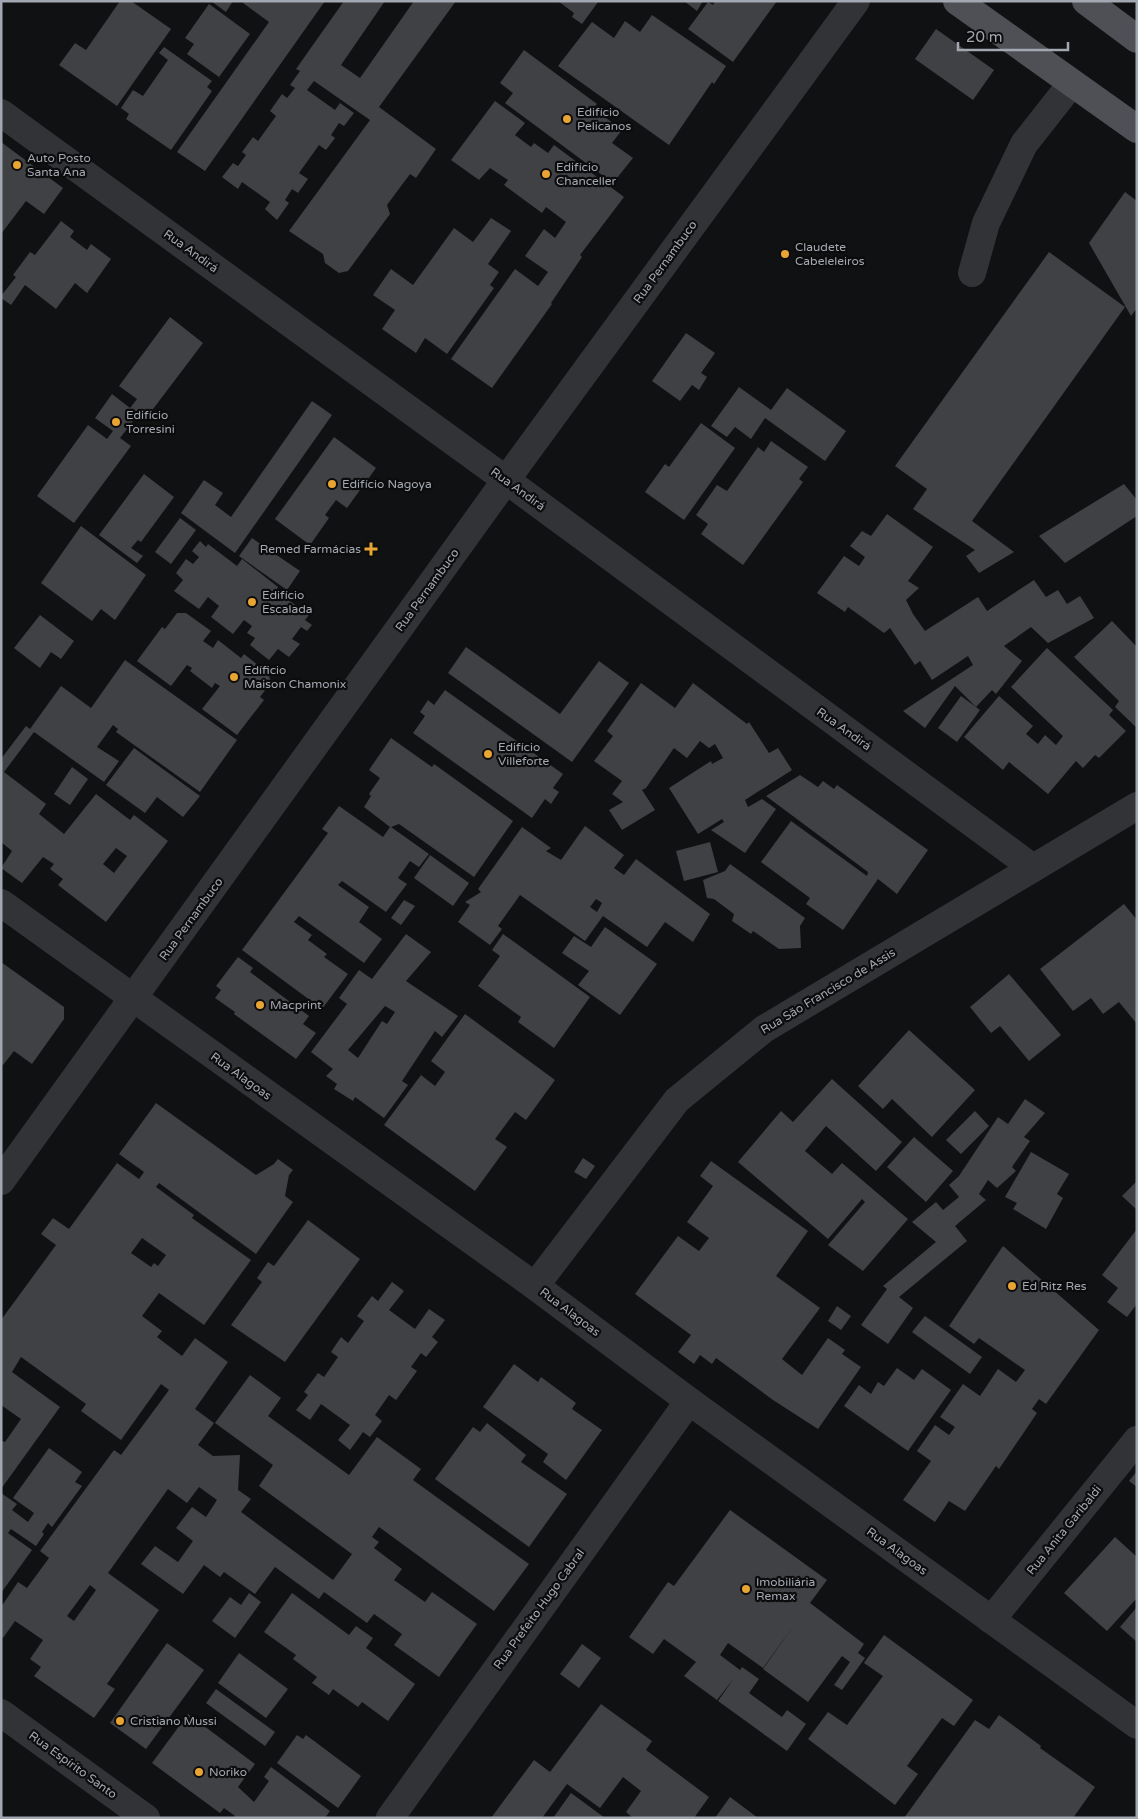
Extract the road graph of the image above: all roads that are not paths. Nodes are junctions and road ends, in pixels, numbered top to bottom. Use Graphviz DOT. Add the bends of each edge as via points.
graph roads {
  1 [pos="856,1"];
  2 [pos="957,1"];
  3 [pos="1090,3"];
  4 [pos="1137,39"];
  5 [pos="1072,83"];
  6 [pos="1,113"];
  7 [pos="1137,129"];
  8 [pos="972,273"];
  9 [pos="506,480"];
  10 [pos="1137,806"];
  11 [pos="1033,868"];
  12 [pos="1,903"];
  13 [pos="133,998"];
  14 [pos="1,1181"];
  15 [pos="535,1286"];
  16 [pos="689,1400"];
  17 [pos="1137,1440"];
  18 [pos="991,1620"];
  19 [pos="1,1713"];
  20 [pos="1137,1725"];
  21 [pos="146,1818"];
  22 [pos="390,1818"];
  1 -- 9 [label="street, Rua Pernambuco"];
  2 -- 5 [label="main road"];
  3 -- 4 [label="main road"];
  5 -- 7 [label="main road"];
  5 -- 8 [label="street" via="1024,144 986,223"];
  6 -- 9 [label="street, Rua Andirá"];
  9 -- 11 [label="street, Rua Andirá"];
  9 -- 13 [label="street, Rua Pernambuco"];
  10 -- 11 [label="street, Rua São Francisco de Assis"];
  11 -- 15 [label="street, Rua São Francisco de Assis" via="764,1028 677,1100"];
  12 -- 13 [label="street, Rua Alagoas"];
  13 -- 14 [label="street, Rua Pernambuco"];
  13 -- 15 [label="street, Rua Alagoas"];
  15 -- 16 [label="street, Rua Alagoas"];
  16 -- 18 [label="street, Rua Alagoas"];
  16 -- 22 [label="street, Rua Prefeito Hugo Cabral"];
  17 -- 18 [label="street, Rua Anita Garibaldi"];
  18 -- 20 [label="street, Rua Alagoas"];
  19 -- 21 [label="street, Rua Espírito Santo"];
}
